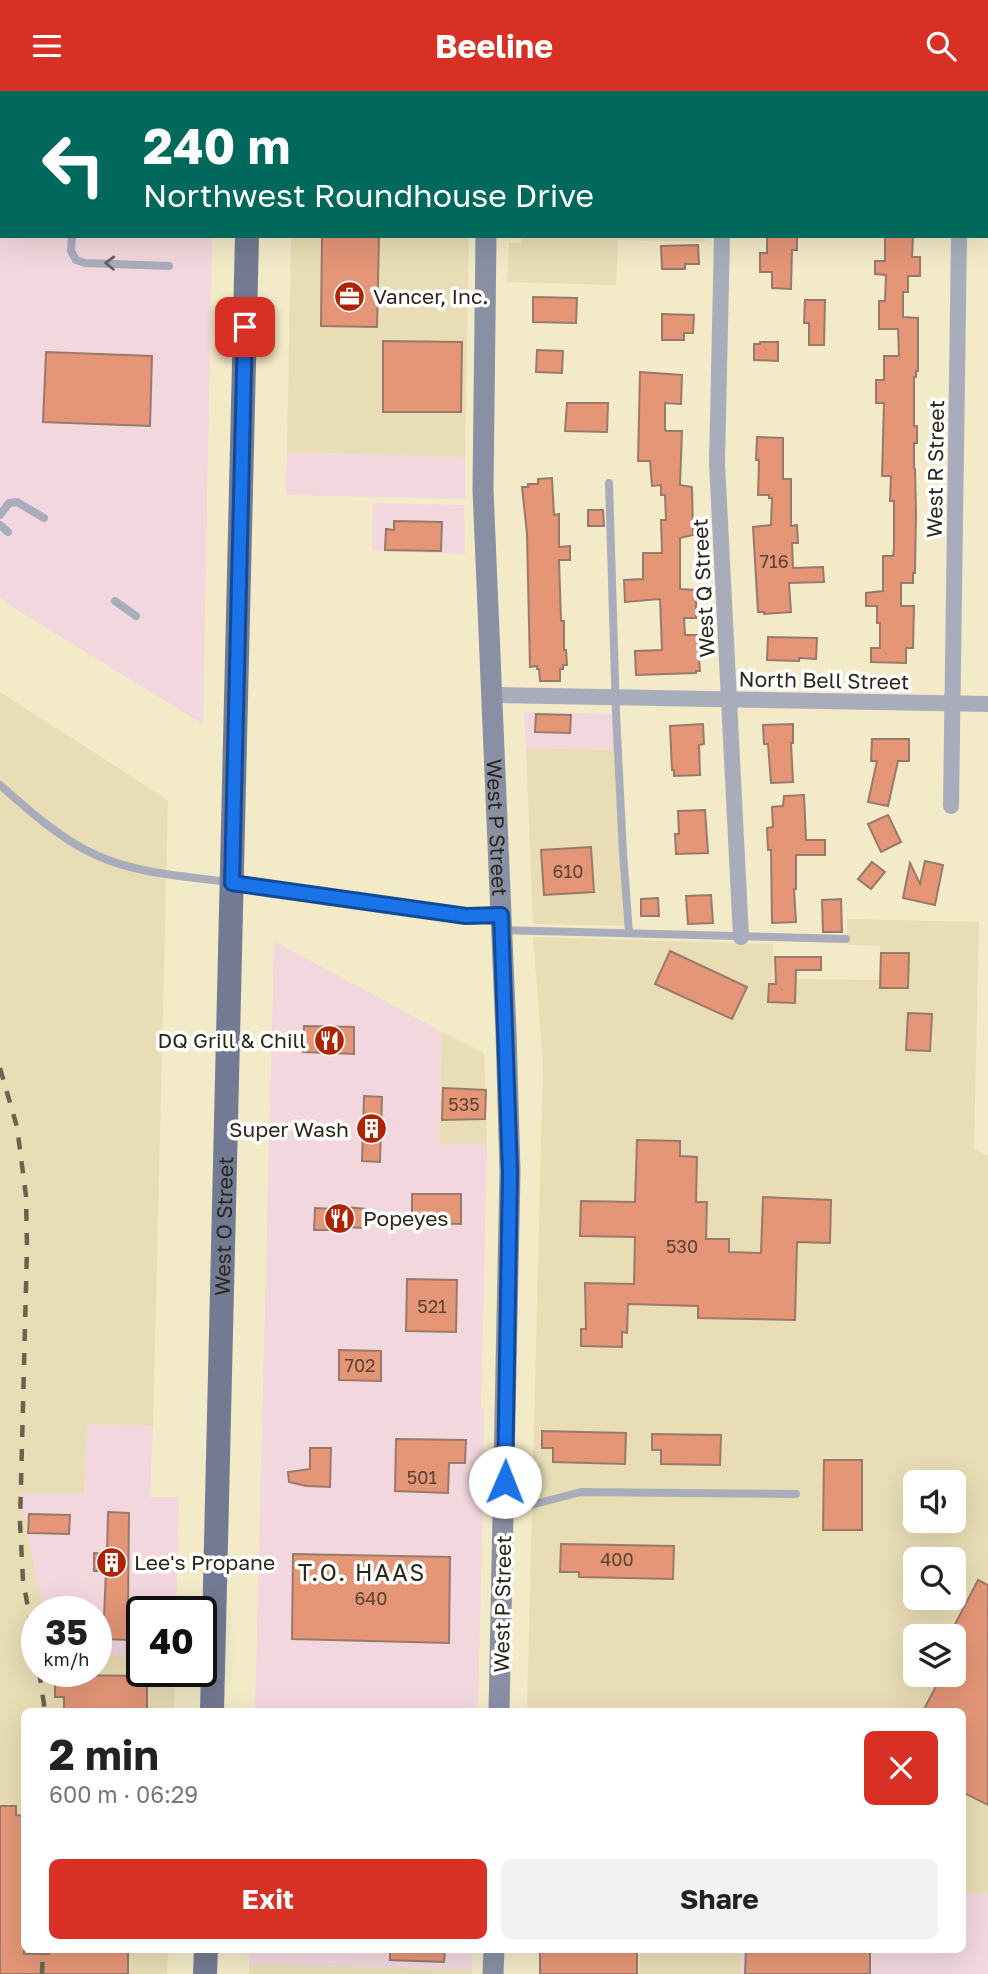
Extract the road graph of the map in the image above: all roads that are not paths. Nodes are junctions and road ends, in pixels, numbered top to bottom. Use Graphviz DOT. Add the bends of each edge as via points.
graph roads {
  1 [pos="72,238"];
  2 [pos="247,238"];
  3 [pos="486,238"];
  4 [pos="722,238"];
  5 [pos="959,238"];
  6 [pos="169,265"];
  7 [pos="609,483"];
  8 [pos="0,515"];
  9 [pos="44,518"];
  10 [pos="0,524"];
  11 [pos="8,532"];
  12 [pos="115,601"];
  13 [pos="136,616"];
  14 [pos="492,695"];
  15 [pos="616,698"];
  16 [pos="730,699"];
  17 [pos="952,703"];
  18 [pos="988,704"];
  19 [pos="0,785"];
  20 [pos="951,806"];
  21 [pos="232,883"];
  22 [pos="502,922"];
  23 [pos="629,933"];
  24 [pos="741,937"];
  25 [pos="846,939"];
  26 [pos="796,1494"];
  27 [pos="505,1509"];
  28 [pos="212,1708"];
  29 [pos="499,1708"];
  30 [pos="206,1953"];
  31 [pos="494,1953"];
  32 [pos="205,1974"];
  33 [pos="493,1974"];
  6 -- 1 [label="lane, one-way" via="85,263 76,260 71,251"];
  2 -- 21 [label="main road, West O Street"];
  3 -- 14 [label="street, West P Street" via="483,490"];
  4 -- 16 [label="street, West Q Street" via="718,463"];
  5 -- 17 [label="street, West R Street"];
  7 -- 15 [label="lane"];
  8 -- 9 [label="lane" via="9,503 17,502"];
  10 -- 11 [label="lane"];
  12 -- 13 [label="lane"];
  14 -- 15 [label="street, North Bell Street"];
  14 -- 22 [label="street, West P Street"];
  15 -- 16 [label="street, North Bell Street"];
  15 -- 23 [label="lane"];
  16 -- 17 [label="street, North Bell Street"];
  16 -- 24 [label="street, West Q Street"];
  17 -- 18 [label="street, North Bell Street"];
  17 -- 20 [label="street, West R Street"];
  19 -- 21 [label="lane" via="56,831 97,856 142,870"];
  21 -- 22 [label="street"];
  21 -- 28 [label="main road, West O Street"];
  22 -- 23 [label="lane"];
  22 -- 27 [label="street, West P Street" via="510,1172"];
  23 -- 24 [label="lane"];
  24 -- 25 [label="lane"];
  26 -- 27 [label="lane" via="581,1492"];
  27 -- 29 [label="street, West P Street"];
  30 -- 32 [label="main road"];
  31 -- 33 [label="street"];
}
